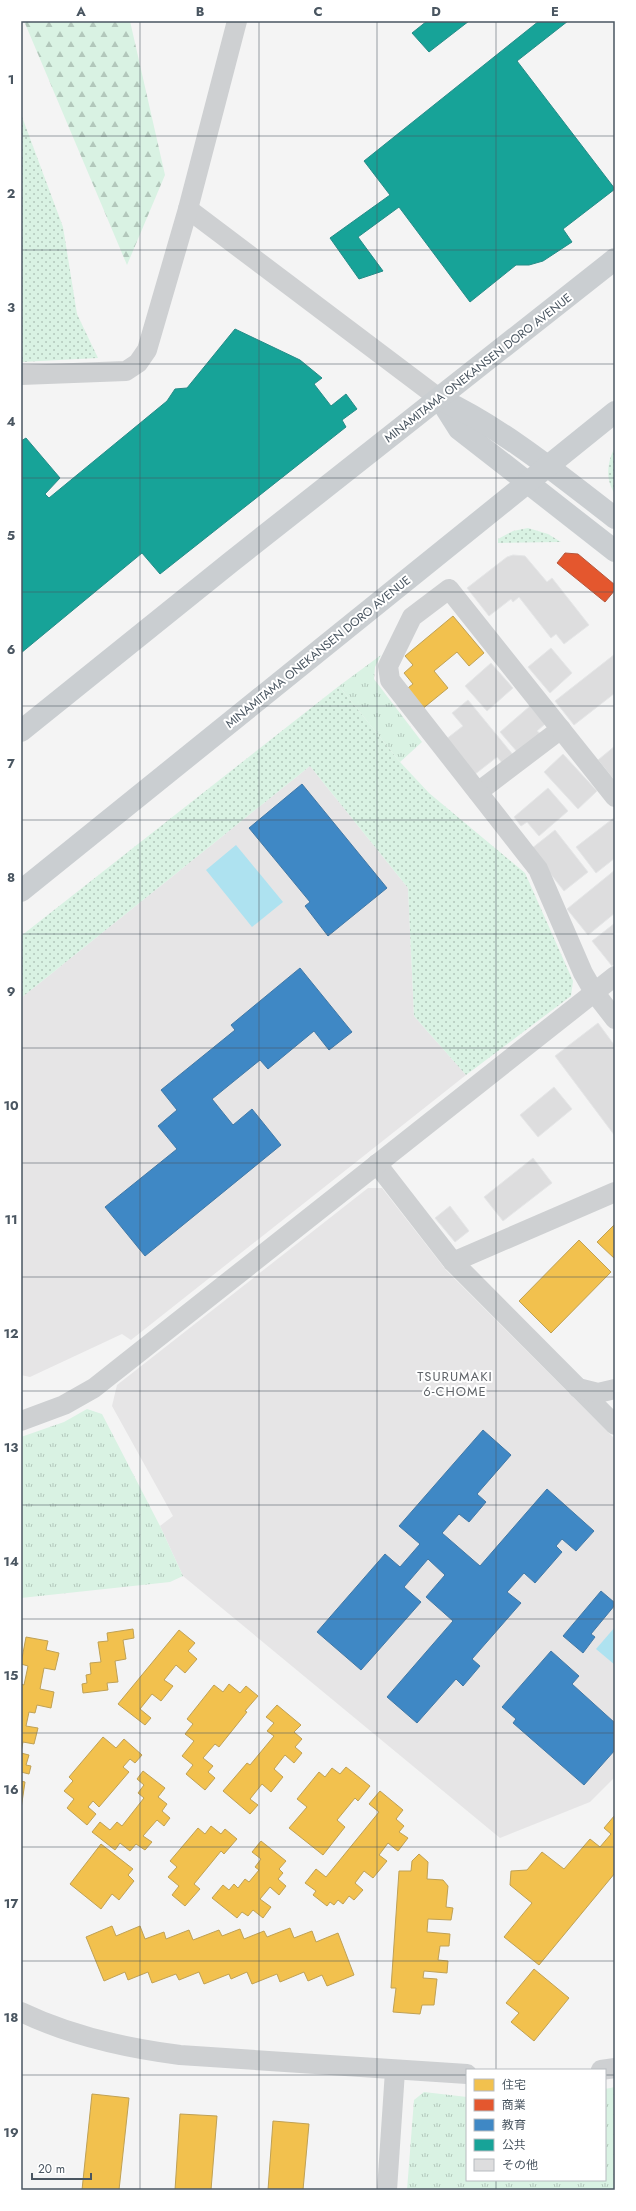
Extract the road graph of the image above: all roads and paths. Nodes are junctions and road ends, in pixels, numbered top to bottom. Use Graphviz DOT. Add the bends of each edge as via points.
graph roads {
  1 [pos="237,21"];
  2 [pos="188,209"];
  3 [pos="615,259"];
  4 [pos="21,374"];
  5 [pos="440,398"];
  6 [pos="615,412"];
  7 [pos="547,466"];
  8 [pos="527,483"];
  9 [pos="615,518"];
  10 [pos="615,551"];
  11 [pos="561,729"];
  12 [pos="21,732"];
  13 [pos="478,792"];
  14 [pos="615,797"];
  15 [pos="21,891"];
  16 [pos="615,976"];
  17 [pos="594,992"];
  18 [pos="615,1020"];
  19 [pos="377,1164"];
  20 [pos="615,1192"];
  21 [pos="453,1262"];
  22 [pos="578,1388"];
  23 [pos="615,1389"];
  24 [pos="21,1421"];
  25 [pos="615,1425"];
  26 [pos="21,2012"];
  27 [pos="395,2071"];
  28 [pos="466,2074"];
  29 [pos="387,2190"];
  1 -- 2 [label="street"];
  2 -- 4 [label="street" via="147,350 138,363 126,371 107,373"];
  2 -- 5 [label="street"];
  3 -- 5 [label="main road, MINAMITAMA ONEKANSEN DORO AVENUE"];
  5 -- 7 [label="main road" via="470,413"];
  5 -- 8 [label="main road" via="459,429"];
  5 -- 12 [label="main road, MINAMITAMA ONEKANSEN DORO AVENUE" via="231,562"];
  6 -- 7 [label="main road, MINAMITAMA ONEKANSEN DORO AVENUE"];
  7 -- 8 [label="main road, MINAMITAMA ONEKANSEN DORO AVENUE"];
  7 -- 9 [label="main road"];
  8 -- 10 [label="main road"];
  8 -- 15 [label="main road, MINAMITAMA ONEKANSEN DORO AVENUE"];
  11 -- 13 [label="street"];
  11 -- 13 [label="street" via="449,590 412,617 388,666 390,680"];
  11 -- 14 [label="street"];
  13 -- 17 [label="street" via="538,869"];
  16 -- 17 [label="street"];
  17 -- 18 [label="street"];
  17 -- 19 [label="street"];
  19 -- 21 [label="street"];
  19 -- 24 [label="street" via="94,1388 64,1405"];
  20 -- 21 [label="street"];
  21 -- 22 [label="street"];
  22 -- 23 [label="street" via="598,1393"];
  22 -- 25 [label="street"];
  26 -- 27 [label="street" via="64,2029 136,2049 180,2055"];
  27 -- 28 [label="street"];
  27 -- 29 [label="street"];
}
